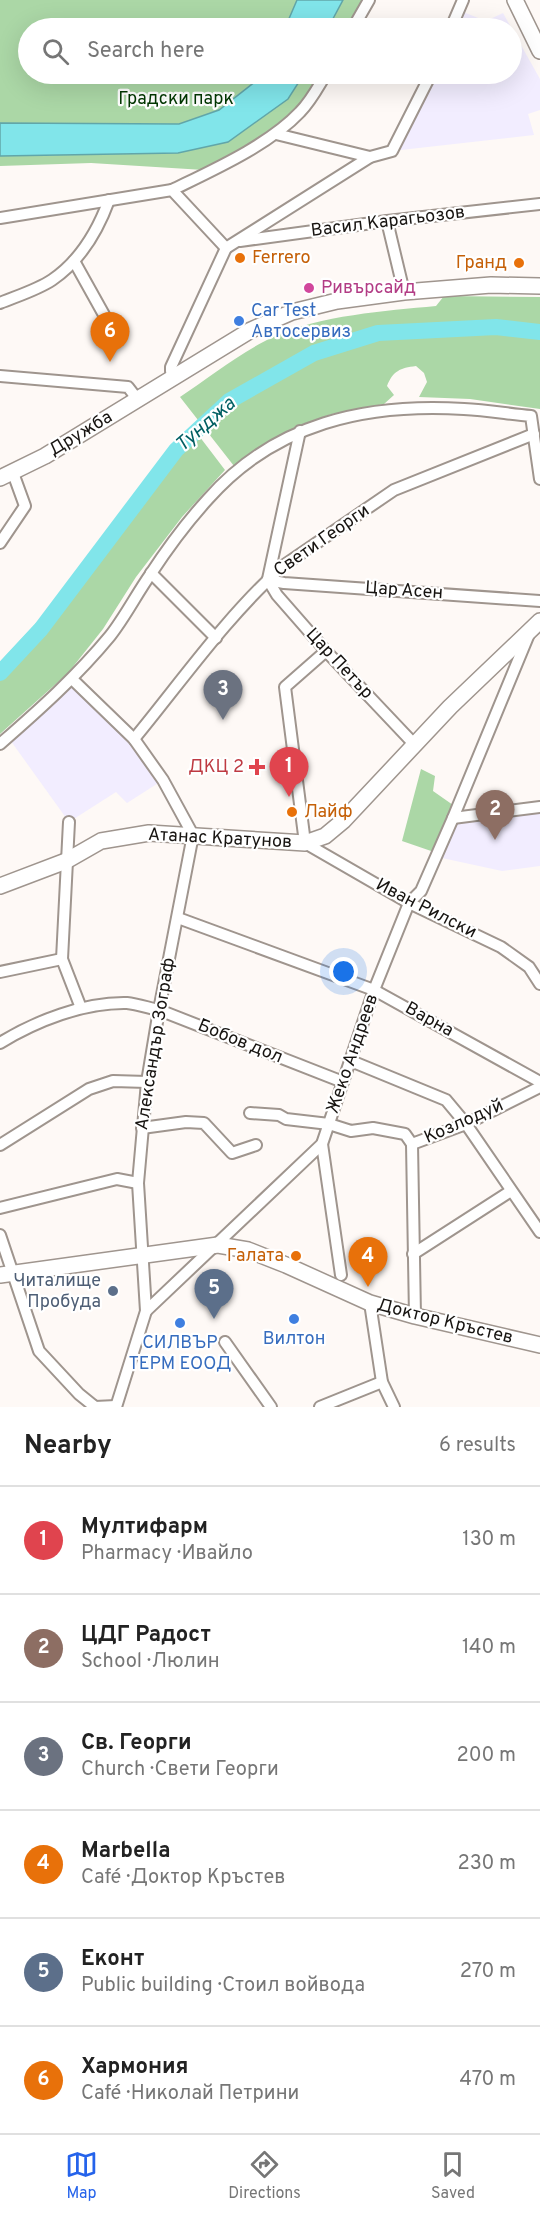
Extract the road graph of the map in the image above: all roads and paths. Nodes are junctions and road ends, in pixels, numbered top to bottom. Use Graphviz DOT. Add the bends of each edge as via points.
graph roads {
  1 [pos="369,0"];
  2 [pos="463,0"];
  3 [pos="515,0"];
  4 [pos="361,18"];
  5 [pos="455,18"];
  6 [pos="540,51"];
  7 [pos="320,84"];
  8 [pos="426,84"];
  9 [pos="276,134"];
  10 [pos="370,157"];
  11 [pos="172,190"];
  12 [pos="109,200"];
  13 [pos="540,204"];
  14 [pos="0,218"];
  15 [pos="387,221"];
  16 [pos="237,241"];
  17 [pos="226,248"];
  18 [pos="74,261"];
  19 [pos="540,286"];
  20 [pos="404,292"];
  21 [pos="0,303"];
  22 [pos="113,331"];
  23 [pos="0,376"];
  24 [pos="174,377"];
  25 [pos="138,400"];
  26 [pos="300,431"];
  27 [pos="534,434"];
  28 [pos="6,475"];
  29 [pos="540,479"];
  30 [pos="0,543"];
  31 [pos="151,573"];
  32 [pos="268,580"];
  33 [pos="540,601"];
  34 [pos="535,626"];
  35 [pos="216,638"];
  36 [pos="326,651"];
  37 [pos="72,679"];
  38 [pos="134,739"];
  39 [pos="0,744"];
  40 [pos="414,744"];
  41 [pos="540,807"];
  42 [pos="453,818"];
  43 [pos="69,822"];
  44 [pos="193,835"];
  45 [pos="305,843"];
  46 [pos="66,861"];
  47 [pos="0,886"];
  48 [pos="409,903"];
  49 [pos="178,918"];
  50 [pos="62,959"];
  51 [pos="540,961"];
  52 [pos="529,967"];
  53 [pos="0,972"];
  54 [pos="540,984"];
  55 [pos="374,990"];
  56 [pos="81,1008"];
  57 [pos="159,1010"];
  58 [pos="0,1043"];
  59 [pos="351,1061"];
  60 [pos="147,1082"];
  61 [pos="343,1082"];
  62 [pos="540,1082"];
  63 [pos="540,1087"];
  64 [pos="250,1113"];
  65 [pos="329,1124"];
  66 [pos="466,1124"];
  67 [pos="142,1128"];
  68 [pos="322,1144"];
  69 [pos="412,1144"];
  70 [pos="0,1145"];
  71 [pos="256,1145"];
  72 [pos="138,1183"];
  73 [pos="511,1191"];
  74 [pos="0,1208"];
  75 [pos="540,1232"];
  76 [pos="0,1235"];
  77 [pos="218,1245"];
  78 [pos="413,1254"];
  79 [pos="141,1255"];
  80 [pos="6,1274"];
  81 [pos="341,1275"];
  82 [pos="370,1304"];
  83 [pos="146,1311"];
  84 [pos="415,1316"];
  85 [pos="225,1342"];
  86 [pos="540,1345"];
  87 [pos="382,1382"];
  88 [pos="116,1407"];
  89 [pos="271,1407"];
  90 [pos="320,1407"];
  91 [pos="394,1407"];
  1 -- 4 [label="street"];
  2 -- 5 [label="street"];
  3 -- 6 [label="street"];
  7 -- 9 [label="street" via="299,113"];
  8 -- 10 [label="street" via="392,151"];
  9 -- 10 [label="street"];
  9 -- 11 [label="street"];
  10 -- 16 [label="street"];
  11 -- 12 [label="street"];
  11 -- 17 [label="street"];
  12 -- 14 [label="street"];
  12 -- 18 [label="street" via="99,226"];
  13 -- 15 [label="street, Васил Карагьозов"];
  15 -- 16 [label="street, Васил Карагьозов"];
  15 -- 20 [label="street"];
  16 -- 17 [label="street"];
  17 -- 24 [label="street" via="171,367"];
  18 -- 21 [label="street" via="52,280"];
  18 -- 22 [label="street"];
  19 -- 20 [label="street, Дружба" via="491,285"];
  20 -- 24 [label="street, Дружба" via="292,312 251,330"];
  23 -- 25 [label="street" via="128,387"];
  24 -- 25 [label="street, Дружба"];
  25 -- 28 [label="street, Дружба"];
  26 -- 27 [label="street" via="335,418 380,410 464,408 531,416"];
  26 -- 31 [label="street" via="234,473 207,500"];
  26 -- 32 [label="street"];
  27 -- 29 [label="street"];
  27 -- 32 [label="street, Свети Георги" via="394,490"];
  28 -- 30 [label="street" via="25,506"];
  31 -- 35 [label="street"];
  31 -- 37 [label="street" via="111,634"];
  32 -- 33 [label="street, Цар Асен"];
  32 -- 35 [label="street, Свети Георги"];
  32 -- 36 [label="street, Цар Петър"];
  34 -- 40 [label="street, Атанас Кратунов"];
  34 -- 42 [label="street, Жеко Андреев"];
  35 -- 38 [label="street, Свети Георги"];
  36 -- 40 [label="street, Цар Петър"];
  36 -- 45 [label="street" via="285,687"];
  37 -- 38 [label="street"];
  37 -- 39 [label="street"];
  38 -- 44 [label="street" via="163,780"];
  40 -- 45 [label="street, Атанас Кратунов" via="343,821 325,836"];
  41 -- 42 [label="street"];
  42 -- 48 [label="street, Жеко Андреев" via="421,891"];
  43 -- 46 [label="street"];
  44 -- 45 [label="street, Атанас Кратунов"];
  44 -- 46 [label="street, Атанас Кратунов" via="149,833 101,841"];
  44 -- 49 [label="street, Александър Зограф"];
  45 -- 48 [label="street, Иван Рилски"];
  46 -- 47 [label="street, Атанас Кратунов"];
  46 -- 50 [label="street"];
  48 -- 52 [label="street, Иван Рилски" via="501,947"];
  48 -- 55 [label="street, Жеко Андреев"];
  49 -- 55 [label="street, Варна"];
  49 -- 57 [label="street, Александър Зограф"];
  50 -- 53 [label="street"];
  50 -- 56 [label="street"];
  51 -- 52 [label="street"];
  52 -- 54 [label="street, Иван Рилски"];
  55 -- 59 [label="street, Жеко Андреев"];
  55 -- 62 [label="street, Варна"];
  56 -- 57 [label="street, Бобов дол" via="128,1003"];
  56 -- 58 [label="street, Бобов дол"];
  57 -- 60 [label="street, Александър Зограф"];
  57 -- 61 [label="street, Бобов дол"];
  59 -- 61 [label="street, Жеко Андреев"];
  59 -- 66 [label="street" via="446,1100"];
  60 -- 67 [label="street, Александър Зограф"];
  60 -- 70 [label="street" via="113,1081 89,1089"];
  61 -- 65 [label="street, Жеко Андреев"];
  63 -- 66 [label="street, Козлодуй"];
  64 -- 65 [label="street, Козлодуй"];
  65 -- 68 [label="street, Жеко Андреев"];
  65 -- 69 [label="street, Козлодуй" via="351,1131 373,1128 405,1134"];
  66 -- 69 [label="street, Козлодуй"];
  66 -- 73 [label="street"];
  67 -- 71 [label="street" via="204,1123 232,1153"];
  67 -- 72 [label="street, Александър Зограф"];
  68 -- 77 [label="street, Жеко Андреев"];
  68 -- 81 [label="street"];
  69 -- 78 [label="street"];
  72 -- 74 [label="street" via="117,1179"];
  72 -- 79 [label="street, Александър Зограф"];
  73 -- 75 [label="street"];
  73 -- 78 [label="street"];
  76 -- 80 [label="street"];
  77 -- 79 [label="street"];
  77 -- 82 [label="street, Доктор Кръстев" via="248,1250"];
  77 -- 83 [label="street, Жеко Андреев"];
  78 -- 84 [label="street"];
  79 -- 80 [label="street"];
  79 -- 83 [label="street, Александър Зограф"];
  80 -- 88 [label="street" via="39,1351 95,1407"];
  82 -- 84 [label="street, Доктор Кръстев"];
  82 -- 87 [label="street"];
  83 -- 88 [label="street"];
  84 -- 86 [label="street, Доктор Кръстев"];
  85 -- 89 [label="street"];
  87 -- 90 [label="street"];
  87 -- 91 [label="street"];
}
